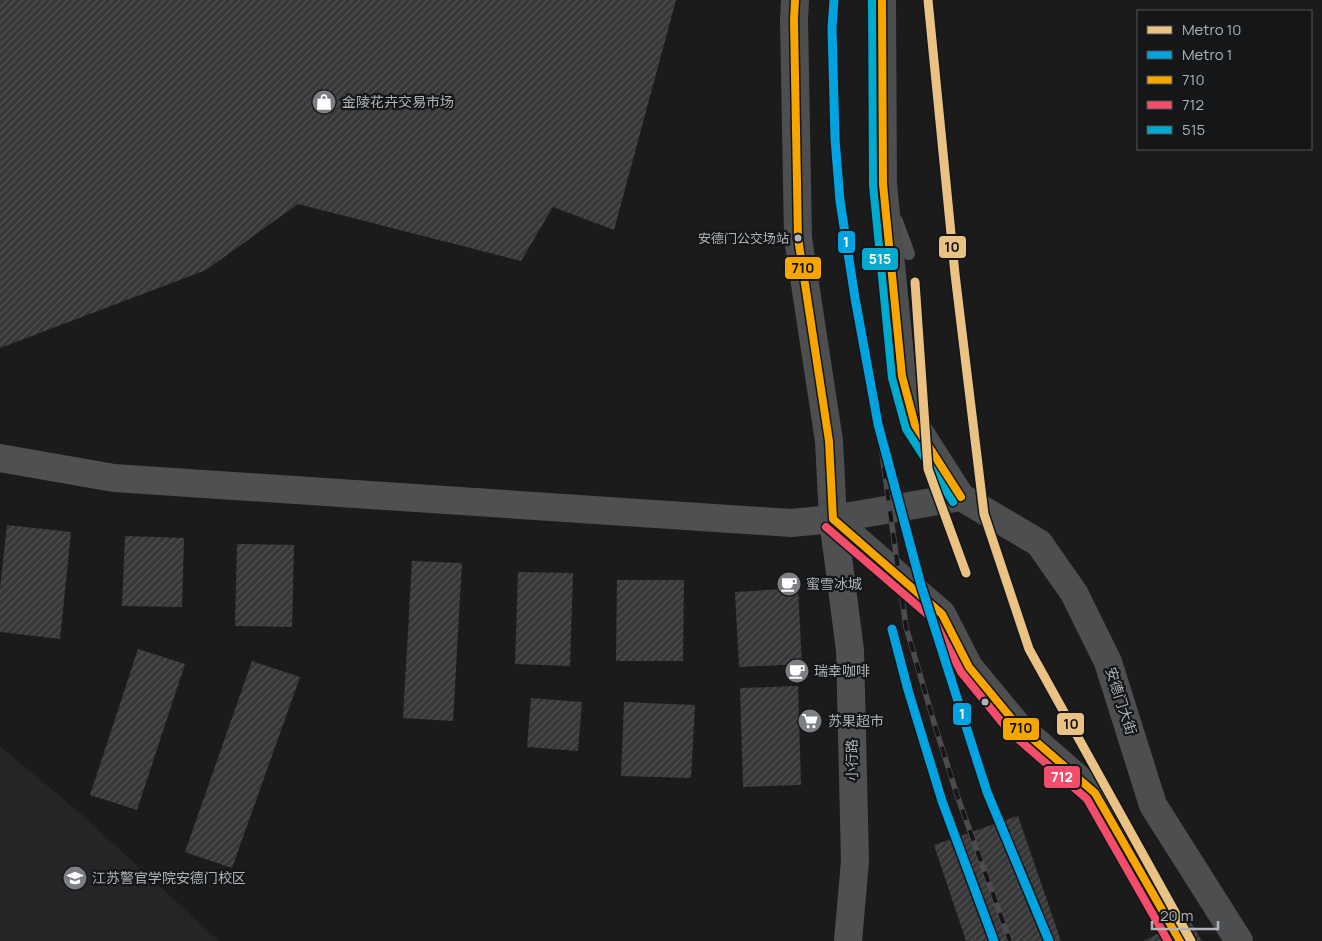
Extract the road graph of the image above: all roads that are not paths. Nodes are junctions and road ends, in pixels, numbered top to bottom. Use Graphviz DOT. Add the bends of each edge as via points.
graph roads {
  1 [pos="795,0"];
  2 [pos="882,0"];
  3 [pos="883,184"];
  4 [pos="909,254"];
  5 [pos="0,458"];
  6 [pos="960,497"];
  7 [pos="833,519"];
  8 [pos="848,941"];
  9 [pos="1180,941"];
  10 [pos="1239,941"];
  1 -- 7 [label="main road" via="798,238 829,441"];
  2 -- 3 [label="lane"];
  3 -- 4 [label="lane"];
  3 -- 6 [label="main road" via="902,376 915,425"];
  5 -- 7 [label="street" via="114,478 791,524"];
  6 -- 7 [label="main road"];
  6 -- 10 [label="main road, 安德门大街" via="1039,543 1074,593 1108,662 1153,805"];
  7 -- 8 [label="street, 小行路" via="850,650 855,861"];
  7 -- 9 [label="main road" via="942,614 969,667 1017,725 1095,792"];
}
